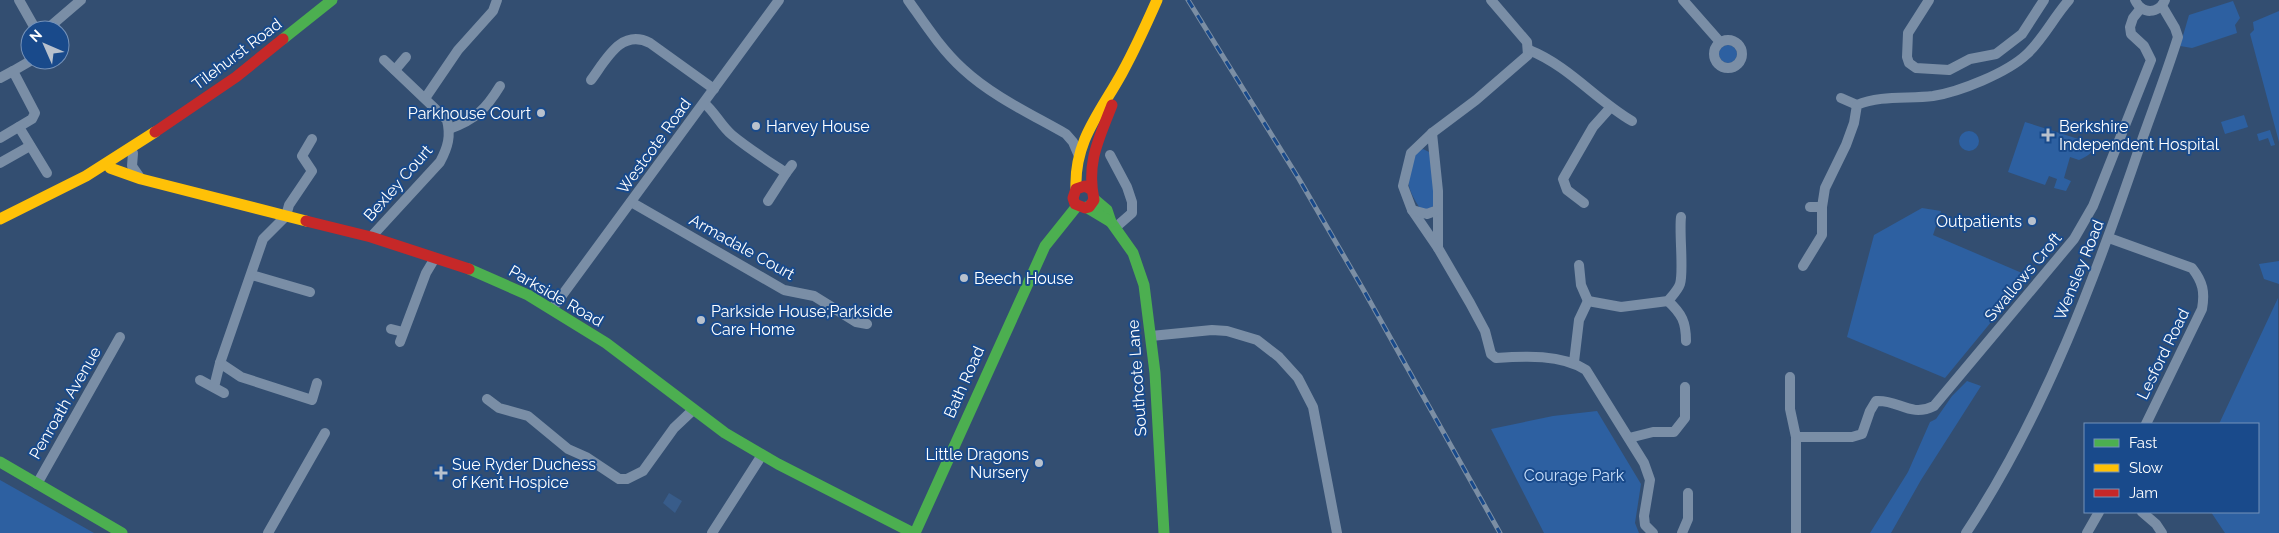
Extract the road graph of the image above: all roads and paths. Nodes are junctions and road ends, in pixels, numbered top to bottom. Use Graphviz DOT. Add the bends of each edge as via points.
graph roads {
  1 [pos="19,0"];
  2 [pos="81,0"];
  3 [pos="332,0"];
  4 [pos="497,0"];
  5 [pos="779,0"];
  6 [pos="908,0"];
  7 [pos="1158,0"];
  8 [pos="1491,0"];
  9 [pos="1683,0"];
  10 [pos="1929,0"];
  11 [pos="2044,0"];
  12 [pos="2069,0"];
  13 [pos="2163,3"];
  14 [pos="2138,4"];
  15 [pos="30,20"];
  16 [pos="58,20"];
  17 [pos="1720,42"];
  18 [pos="1529,50"];
  19 [pos="406,57"];
  20 [pos="384,60"];
  21 [pos="20,67"];
  22 [pos="395,70"];
  23 [pos="13,71"];
  24 [pos="592,73"];
  25 [pos="1121,75"];
  26 [pos="0,78"];
  27 [pos="500,86"];
  28 [pos="714,89"];
  29 [pos="426,97"];
  30 [pos="1841,98"];
  31 [pos="704,103"];
  32 [pos="1857,105"];
  33 [pos="1610,108"];
  34 [pos="1632,121"];
  35 [pos="19,127"];
  36 [pos="449,129"];
  37 [pos="1089,129"];
  38 [pos="159,132"];
  39 [pos="1432,133"];
  40 [pos="1066,134"];
  41 [pos="0,138"];
  42 [pos="312,139"];
  43 [pos="30,146"];
  44 [pos="133,153"];
  45 [pos="1110,155"];
  46 [pos="1079,156"];
  47 [pos="0,163"];
  48 [pos="110,168"];
  49 [pos="47,173"];
  50 [pos="86,176"];
  51 [pos="141,180"];
  52 [pos="1083,198"];
  53 [pos="768,201"];
  54 [pos="631,202"];
  55 [pos="1584,202"];
  56 [pos="1810,207"];
  57 [pos="1822,207"];
  58 [pos="1412,210"];
  59 [pos="1438,210"];
  60 [pos="286,216"];
  61 [pos="1681,217"];
  62 [pos="0,218"];
  63 [pos="1114,225"];
  64 [pos="371,237"];
  65 [pos="2109,238"];
  66 [pos="1438,248"];
  67 [pos="435,258"];
  68 [pos="1579,266"];
  69 [pos="1803,266"];
  70 [pos="252,274"];
  71 [pos="310,292"];
  72 [pos="1588,301"];
  73 [pos="1668,301"];
  74 [pos="552,309"];
  75 [pos="867,324"];
  76 [pos="391,329"];
  77 [pos="1151,336"];
  78 [pos="120,337"];
  79 [pos="1686,341"];
  80 [pos="1574,362"];
  81 [pos="220,363"];
  82 [pos="1790,377"];
  83 [pos="200,380"];
  84 [pos="317,383"];
  85 [pos="214,387"];
  86 [pos="1685,387"];
  87 [pos="224,393"];
  88 [pos="487,399"];
  89 [pos="693,410"];
  90 [pos="2146,423"];
  91 [pos="325,433"];
  92 [pos="1796,437"];
  93 [pos="1629,438"];
  94 [pos="762,455"];
  95 [pos="0,462"];
  96 [pos="37,484"];
  97 [pos="1688,493"];
  98 [pos="2098,513"];
  99 [pos="2143,513"];
  100 [pos="122,533"];
  101 [pos="268,533"];
  102 [pos="712,533"];
  103 [pos="914,533"];
  104 [pos="1164,533"];
  105 [pos="1336,533"];
  106 [pos="1652,533"];
  107 [pos="1682,533"];
  108 [pos="1796,533"];
  109 [pos="1966,533"];
  110 [pos="2087,533"];
  111 [pos="2162,533"];
  1 -- 15 [label="street"];
  2 -- 16 [label="street"];
  3 -- 38 [label="street, Tilehurst Road" via="236,77"];
  4 -- 29 [label="street" via="493,11 458,50"];
  5 -- 28 [label="street, Westcote Road"];
  6 -- 40 [label="street" via="964,70 981,84"];
  7 -- 25 [label="street"];
  8 -- 18 [label="street" via="1528,42"];
  9 -- 17 [label="street"];
  10 -- 11 [label="street" via="1908,33 1907,57 1916,68 1949,70 1970,58 1996,54 2022,34"];
  12 -- 32 [label="street" via="2027,54 1998,75 1934,96"];
  13 -- 14 [label="street" via="2149,11"];
  13 -- 65 [label="street, Wensley Road" via="2178,37"];
  14 -- 92 [label="street, Swallows Croft" via="2130,27 2131,34 2144,46 2151,60 2093,206 2074,240 1934,406 1924,411 1886,400 1876,401 1862,434 1852,437"];
  18 -- 33 [label="street" via="1576,76"];
  18 -- 39 [label="street" via="1524,61"];
  19 -- 22 [label="street"];
  20 -- 22 [label="street"];
  21 -- 23 [label="street"];
  22 -- 29 [label="street"];
  23 -- 26 [label="street"];
  23 -- 35 [label="street" via="35,113 32,119"];
  24 -- 28 [label="street" via="621,43 634,38 644,39"];
  25 -- 37 [label="street"];
  25 -- 52 [label="street"];
  27 -- 36 [label="street" via="476,116"];
  28 -- 31 [label="street, Westcote Road"];
  29 -- 36 [label="street" via="447,120"];
  30 -- 32 [label="street"];
  31 -- 53 [label="street" via="730,134 789,169"];
  31 -- 54 [label="street, Westcote Road"];
  32 -- 57 [label="street" via="1846,145 1825,188"];
  33 -- 34 [label="street"];
  33 -- 55 [label="street" via="1593,127 1563,179 1567,190"];
  35 -- 41 [label="street"];
  35 -- 43 [label="street"];
  36 -- 64 [label="street, Bexley Court" via="446,150 440,162"];
  37 -- 40 [label="street" via="1083,133"];
  37 -- 46 [label="street"];
  38 -- 44 [label="street, Tilehurst Road"];
  38 -- 50 [label="street, Tilehurst Road" via="149,135"];
  39 -- 58 [label="street" via="1411,153 1407,165 1402,186"];
  39 -- 59 [label="street"];
  40 -- 46 [label="street"];
  42 -- 60 [label="street" via="302,156 312,171 289,205"];
  43 -- 47 [label="street"];
  43 -- 49 [label="street"];
  44 -- 48 [label="street, Tilehurst Road"];
  44 -- 51 [label="street" via="132,166"];
  45 -- 63 [label="street" via="1132,202 1132,213"];
  46 -- 52 [label="street" via="1075,180"];
  48 -- 50 [label="street, Tilehurst Road"];
  48 -- 51 [label="street, Parkside Road"];
  50 -- 62 [label="street, Tilehurst Road"];
  51 -- 60 [label="street, Parkside Road"];
  52 -- 63 [label="street, Southcote Lane" via="1107,210"];
  52 -- 103 [label="street, Bath Road" via="1045,246"];
  54 -- 74 [label="street, Westcote Road"];
  54 -- 75 [label="street, Armadale Court" via="784,290 814,296 856,322"];
  56 -- 57 [label="street"];
  57 -- 69 [label="street" via="1822,235"];
  58 -- 59 [label="street" via="1427,214"];
  58 -- 66 [label="street"];
  59 -- 66 [label="street"];
  60 -- 64 [label="street, Parkside Road"];
  60 -- 70 [label="street" via="263,239"];
  61 -- 73 [label="street" via="1680,284"];
  63 -- 77 [label="street, Southcote Lane" via="1140,266"];
  64 -- 67 [label="street, Parkside Road"];
  65 -- 90 [label="street, Lesford Road" via="2192,268 2201,280 2202,309"];
  65 -- 109 [label="street, Wensley Road" via="2051,378 1990,496"];
  66 -- 80 [label="street" via="1485,331 1491,354 1496,358 1524,356"];
  67 -- 74 [label="street, Parkside Road" via="483,274 528,294"];
  67 -- 76 [label="street" via="401,337"];
  68 -- 72 [label="street" via="1581,285"];
  70 -- 71 [label="street"];
  70 -- 81 [label="street"];
  72 -- 73 [label="street" via="1621,307"];
  72 -- 80 [label="street" via="1579,320"];
  73 -- 79 [label="street" via="1681,314 1686,325"];
  74 -- 89 [label="street, Parkside Road" via="606,343"];
  77 -- 104 [label="street, Southcote Lane"];
  77 -- 105 [label="street" via="1226,331 1257,340 1279,357 1298,378 1313,407"];
  78 -- 96 [label="street, Penroath Avenue"];
  80 -- 93 [label="street" via="1586,370"];
  81 -- 84 [label="street" via="241,377 312,400"];
  81 -- 85 [label="street"];
  82 -- 92 [label="street" via="1790,409"];
  83 -- 85 [label="street"];
  85 -- 87 [label="street"];
  86 -- 93 [label="street" via="1685,418 1674,432 1653,432"];
  88 -- 89 [label="street" via="498,408 528,416 568,449 619,479 635,477 643,471 674,428"];
  89 -- 94 [label="street, Parkside Road"];
  91 -- 101 [label="street"];
  92 -- 108 [label="street"];
  93 -- 106 [label="street" via="1644,462 1650,480 1644,516 1645,525"];
  94 -- 102 [label="street"];
  94 -- 103 [label="street, Parkside Road"];
  95 -- 96 [label="street"];
  96 -- 100 [label="street"];
  97 -- 107 [label="street" via="1688,519"];
  98 -- 110 [label="street"];
  99 -- 111 [label="street"];
}
